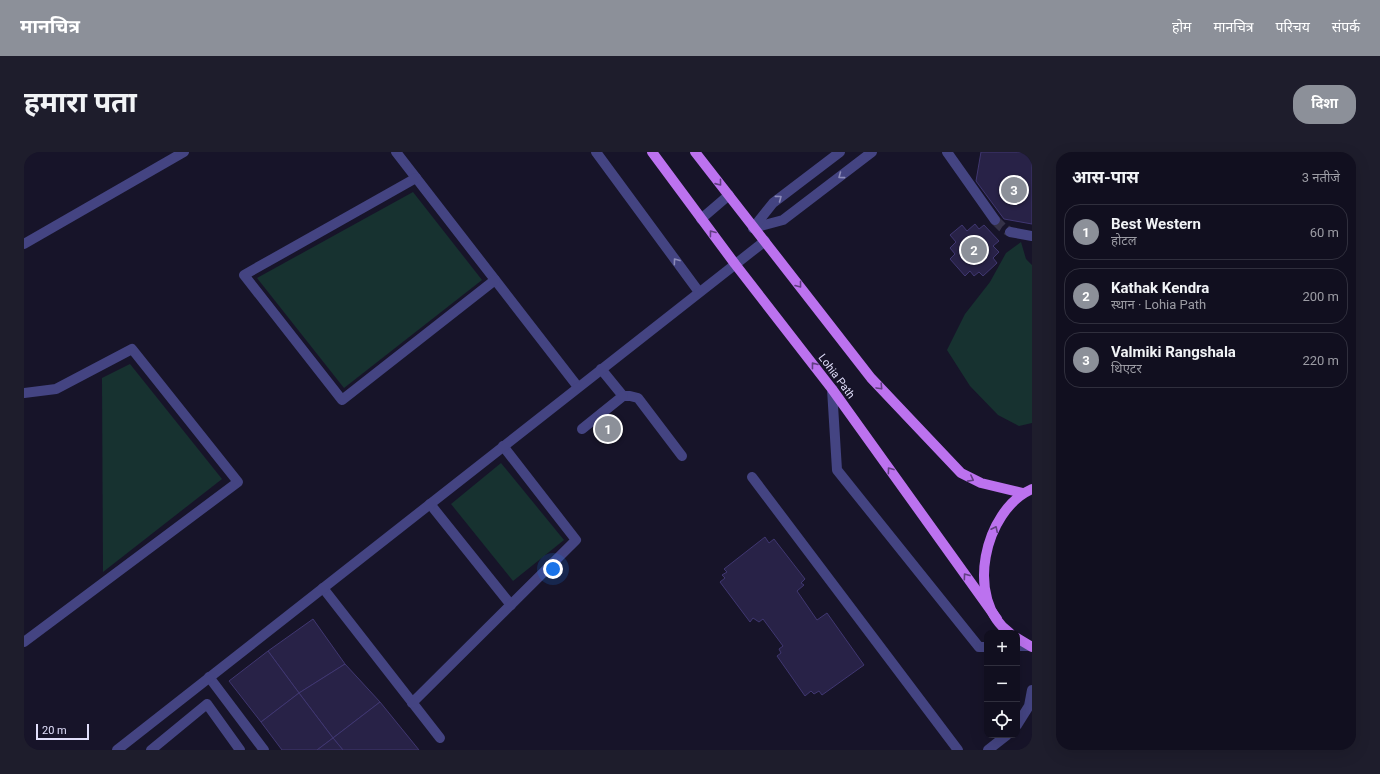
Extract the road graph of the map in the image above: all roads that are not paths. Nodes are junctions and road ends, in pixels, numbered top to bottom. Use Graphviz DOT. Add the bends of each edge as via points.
graph roads {
  1 [pos="184,152"];
  2 [pos="396,152"];
  3 [pos="596,152"];
  4 [pos="652,152"];
  5 [pos="695,152"];
  6 [pos="840,152"];
  7 [pos="872,152"];
  8 [pos="947,152"];
  9 [pos="416,178"];
  10 [pos="729,195"];
  11 [pos="701,219"];
  12 [pos="995,220"];
  13 [pos="753,228"];
  14 [pos="1010,232"];
  15 [pos="1032,236"];
  16 [pos="765,241"];
  17 [pos="24,244"];
  18 [pos="735,264"];
  19 [pos="496,280"];
  20 [pos="699,292"];
  21 [pos="601,369"];
  22 [pos="578,387"];
  23 [pos="832,389"];
  24 [pos="24,394"];
  25 [pos="623,396"];
  26 [pos="582,428"];
  27 [pos="503,446"];
  28 [pos="682,456"];
  29 [pos="752,477"];
  30 [pos="1027,491"];
  31 [pos="430,504"];
  32 [pos="323,588"];
  33 [pos="511,605"];
  34 [pos="997,619"];
  35 [pos="1007,630"];
  36 [pos="1020,640"];
  37 [pos="24,642"];
  38 [pos="1030,646"];
  39 [pos="984,647"];
  40 [pos="210,677"];
  41 [pos="1032,690"];
  42 [pos="412,703"];
  43 [pos="1020,721"];
  44 [pos="440,738"];
  45 [pos="1003,738"];
  46 [pos="117,750"];
  47 [pos="151,750"];
  48 [pos="240,750"];
  49 [pos="264,750"];
  50 [pos="958,750"];
  51 [pos="988,750"];
  1 -- 17 [label="street"];
  2 -- 9 [label="street"];
  20 -- 3 [label="street, one-way"];
  4 -- 11 [label="main road, Lohia Path"];
  5 -- 10 [label="main road, one-way"];
  13 -- 6 [label="street, one-way" via="772,203"];
  7 -- 13 [label="street, one-way" via="783,220"];
  8 -- 12 [label="street"];
  9 -- 19 [label="street"];
  9 -- 19 [label="street" via="244,275 342,400"];
  10 -- 11 [label="street"];
  10 -- 13 [label="main road"];
  18 -- 11 [label="main road, Lohia Path, one-way"];
  13 -- 16 [label="main road"];
  14 -- 15 [label="street"];
  16 -- 18 [label="street"];
  16 -- 30 [label="main road, one-way" via="871,378 960,473 980,484"];
  18 -- 20 [label="street"];
  23 -- 18 [label="main road, Lohia Path, one-way"];
  19 -- 22 [label="street"];
  20 -- 21 [label="street"];
  21 -- 22 [label="street"];
  21 -- 25 [label="street"];
  22 -- 27 [label="street"];
  34 -- 23 [label="main road, Lohia Path, one-way"];
  23 -- 39 [label="street" via="837,470 979,647"];
  24 -- 37 [label="street" via="56,389 132,349 238,482"];
  25 -- 26 [label="street"];
  25 -- 28 [label="street" via="638,398"];
  27 -- 31 [label="street"];
  27 -- 33 [label="street" via="576,540"];
  29 -- 50 [label="street"];
  34 -- 30 [label="main road, one-way" via="985,588 983,575 986,554 992,534 1004,511"];
  31 -- 32 [label="street"];
  31 -- 33 [label="street"];
  32 -- 40 [label="street"];
  32 -- 42 [label="street"];
  33 -- 42 [label="street"];
  34 -- 35 [label="main road"];
  36 -- 38 [label="main road"];
  40 -- 46 [label="street"];
  40 -- 49 [label="street"];
  41 -- 43 [label="street" via="1030,706"];
  42 -- 44 [label="street"];
  45 -- 51 [label="street"];
  47 -- 48 [label="street" via="207,704"];
}
